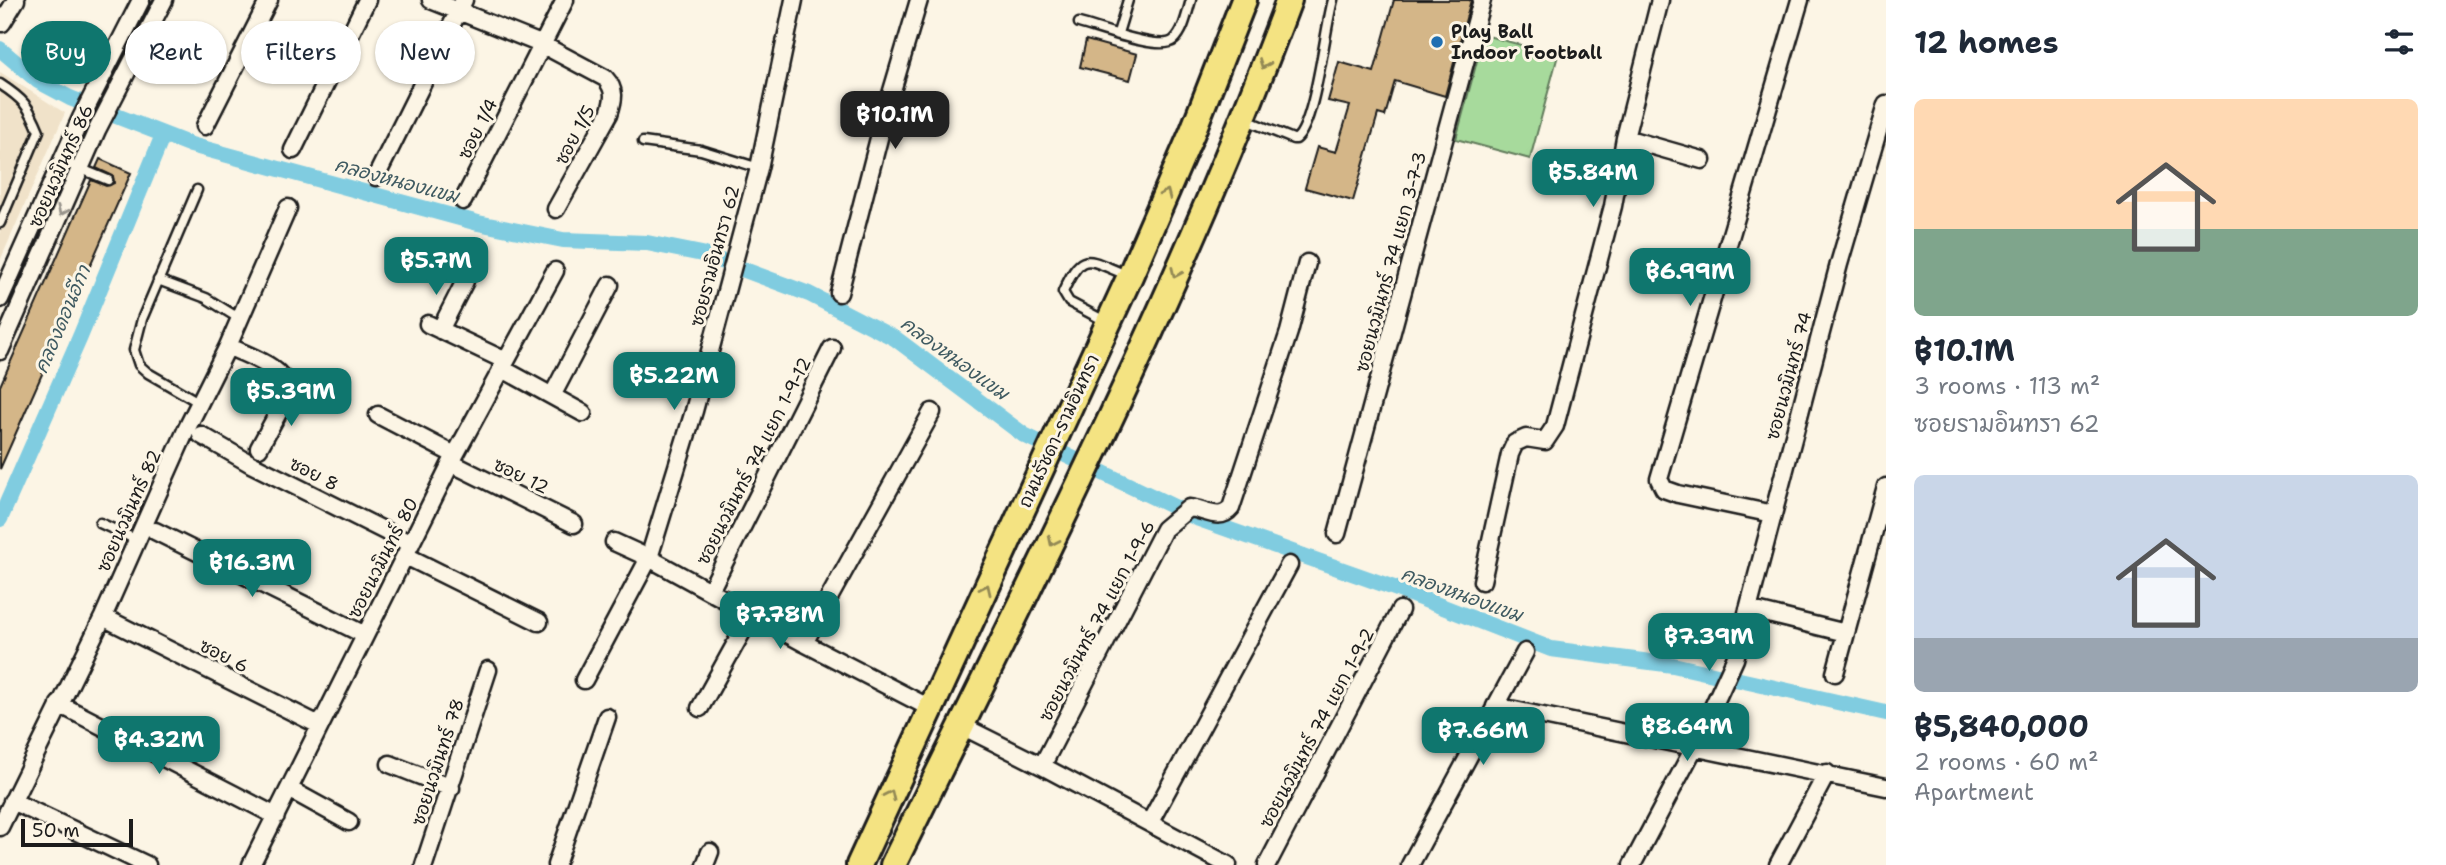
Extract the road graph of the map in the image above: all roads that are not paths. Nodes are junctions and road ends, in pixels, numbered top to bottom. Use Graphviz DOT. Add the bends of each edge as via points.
graph roads {
  1 [pos="16,0"];
  2 [pos="141,0"];
  3 [pos="164,0"];
  4 [pos="269,0"];
  5 [pos="367,0"];
  6 [pos="431,0"];
  7 [pos="565,0"];
  8 [pos="794,0"];
  9 [pos="919,0"];
  10 [pos="1128,0"];
  11 [pos="1191,0"];
  12 [pos="1244,0"];
  13 [pos="1289,0"];
  14 [pos="1333,0"];
  15 [pos="1482,0"];
  16 [pos="1660,0"];
  17 [pos="1800,0"];
  18 [pos="461,5"];
  19 [pos="2,23"];
  20 [pos="1079,23"];
  21 [pos="1118,33"];
  22 [pos="543,45"];
  23 [pos="0,84"];
  24 [pos="1886,104"];
  25 [pos="87,106"];
  26 [pos="105,113"];
  27 [pos="1243,119"];
  28 [pos="205,126"];
  29 [pos="1625,138"];
  30 [pos="643,142"];
  31 [pos="293,150"];
  32 [pos="1702,160"];
  33 [pos="62,161"];
  34 [pos="758,168"];
  35 [pos="80,169"];
  36 [pos="376,177"];
  37 [pos="108,180"];
  38 [pos="197,190"];
  39 [pos="463,201"];
  40 [pos="288,208"];
  41 [pos="556,209"];
  42 [pos="0,223"];
  43 [pos="1307,263"];
  44 [pos="555,271"];
  45 [pos="1130,276"];
  46 [pos="158,280"];
  47 [pos="465,281"];
  48 [pos="610,285"];
  49 [pos="839,293"];
  50 [pos="0,299"];
  51 [pos="240,319"];
  52 [pos="1108,323"];
  53 [pos="228,346"];
  54 [pos="832,348"];
  55 [pos="0,351"];
  56 [pos="503,365"];
  57 [pos="552,396"];
  58 [pos="200,403"];
  59 [pos="932,412"];
  60 [pos="583,413"];
  61 [pos="378,415"];
  62 [pos="201,435"];
  63 [pos="259,448"];
  64 [pos="453,459"];
  65 [pos="1886,487"];
  66 [pos="1773,514"];
  67 [pos="100,523"];
  68 [pos="574,524"];
  69 [pos="155,530"];
  70 [pos="1337,534"];
  71 [pos="137,540"];
  72 [pos="614,542"];
  73 [pos="408,550"];
  74 [pos="643,555"];
  75 [pos="1289,565"];
  76 [pos="1482,581"];
  77 [pos="710,591"];
  78 [pos="1748,609"];
  79 [pos="1401,610"];
  80 [pos="752,614"];
  81 [pos="111,621"];
  82 [pos="538,621"];
  83 [pos="1846,633"];
  84 [pos="365,635"];
  85 [pos="804,643"];
  86 [pos="1525,652"];
  87 [pos="488,670"];
  88 [pos="1835,673"];
  89 [pos="584,680"];
  90 [pos="59,704"];
  91 [pos="1495,706"];
  92 [pos="699,708"];
  93 [pos="930,708"];
  94 [pos="607,717"];
  95 [pos="319,725"];
  96 [pos="962,726"];
  97 [pos="1695,746"];
  98 [pos="390,764"];
  99 [pos="1042,766"];
  100 [pos="1827,773"];
  101 [pos="1886,787"];
  102 [pos="451,788"];
  103 [pos="289,789"];
  104 [pos="12,801"];
  105 [pos="276,816"];
  106 [pos="349,822"];
  107 [pos="1150,822"];
  108 [pos="0,827"];
  109 [pos="859,862"];
  110 [pos="147,865"];
  111 [pos="252,865"];
  112 [pos="424,865"];
  113 [pos="556,865"];
  114 [pos="896,865"];
  115 [pos="1227,865"];
  116 [pos="1267,865"];
  117 [pos="1410,865"];
  118 [pos="1632,865"];
  119 [pos="1778,865"];
  1 -- 19 [label="street"];
  2 -- 25 [label="street, ซอยนวมินทร์ 86"];
  3 -- 26 [label="street, ซอยนวมินทร์ 86"];
  4 -- 28 [label="street"];
  5 -- 31 [label="street"];
  6 -- 18 [label="street"];
  7 -- 22 [label="street, ซอย 1/4"];
  8 -- 34 [label="street, ซอยรามอินทรา 62"];
  9 -- 49 [label="street"];
  10 -- 21 [label="lane"];
  11 -- 21 [label="lane" via="1181,30 1169,44"];
  45 -- 12 [label="main road, ถนนรัชดา-รามอินทรา, one-way"];
  13 -- 27 [label="main road, one-way"];
  14 -- 27 [label="lane" via="1303,133 1293,139"];
  15 -- 70 [label="street, ซอยนวมินทร์ 74 แยก 3-7-3"];
  16 -- 29 [label="street"];
  17 -- 66 [label="street" via="1659,479 1664,489 1678,494"];
  18 -- 22 [label="street"];
  18 -- 36 [label="street"];
  20 -- 21 [label="lane"];
  22 -- 39 [label="street, ซอย 1/4"];
  22 -- 41 [label="street, ซอย 1/5" via="605,78 614,99"];
  23 -- 42 [label="lane" via="22,99 39,131"];
  24 -- 66 [label="street, ซอยนวมินทร์ 74"];
  25 -- 26 [label="street"];
  25 -- 33 [label="street, ซอยนวมินทร์ 86"];
  26 -- 35 [label="street, ซอยนวมินทร์ 86"];
  27 -- 96 [label="main road, one-way" via="1095,454"];
  29 -- 32 [label="street"];
  29 -- 76 [label="street" via="1613,206 1555,426 1545,441 1526,438 1515,443"];
  30 -- 34 [label="lane" via="701,150"];
  33 -- 35 [label="lane"];
  33 -- 50 [label="street, ซอยนวมินทร์ 86"];
  34 -- 74 [label="street, ซอยรามอินทรา 62" via="694,411"];
  35 -- 37 [label="lane"];
  35 -- 55 [label="street, ซอยนวมินทร์ 86, one-way"];
  38 -- 46 [label="lane"];
  40 -- 51 [label="street, ซอยนวมินทร์ 82"];
  43 -- 99 [label="street, ซอยนวมินทร์ 74 แยก 1-9-6" via="1231,508 1220,516 1189,508 1164,529"];
  44 -- 56 [label="street, ซอยนวมินทร์ 80"];
  45 -- 52 [label="main road, ถนนรัชดา-รามอินทรา"];
  45 -- 52 [label="lane" via="1089,261 1075,267 1069,279 1063,292 1069,302"];
  46 -- 51 [label="lane" via="206,298"];
  46 -- 58 [label="lane" via="134,350 139,365"];
  47 -- 56 [label="street" via="434,327"];
  48 -- 57 [label="street"];
  51 -- 53 [label="street, ซอยนวมินทร์ 82"];
  93 -- 52 [label="main road, ถนนรัชดา-รามอินทรา, one-way"];
  53 -- 58 [label="street, ซอยนวมินทร์ 82"];
  53 -- 63 [label="street" via="277,370 290,391"];
  54 -- 77 [label="street, ซอยนวมินทร์ 74 แยก 1-9-12"];
  56 -- 57 [label="street"];
  56 -- 64 [label="street, ซอยนวมินทร์ 80"];
  57 -- 60 [label="street"];
  58 -- 71 [label="street, ซอยนวมินทร์ 82"];
  59 -- 85 [label="street"];
  61 -- 64 [label="street, ซอย 12"];
  62 -- 73 [label="street, ซอย 8"];
  64 -- 68 [label="street, ซอย 12"];
  64 -- 73 [label="street, ซอยนวมินทร์ 80"];
  65 -- 83 [label="street"];
  66 -- 78 [label="street, ซอยนวมินทร์ 74"];
  67 -- 71 [label="lane"];
  69 -- 84 [label="street"];
  71 -- 90 [label="street, ซอยนวมินทร์ 82"];
  72 -- 74 [label="street"];
  73 -- 82 [label="street, ซอย 8"];
  73 -- 84 [label="street, ซอยนวมินทร์ 80"];
  74 -- 77 [label="street"];
  74 -- 89 [label="street, ซอยรามอินทรา 62"];
  75 -- 107 [label="street"];
  77 -- 80 [label="street"];
  78 -- 83 [label="street"];
  78 -- 97 [label="street, ซอยนวมินทร์ 74" via="1735,659"];
  79 -- 116 [label="street, ซอยนวมินทร์ 74 แยก 1-9-2"];
  80 -- 85 [label="street"];
  80 -- 92 [label="street"];
  81 -- 95 [label="street, ซอย 6"];
  83 -- 88 [label="street"];
  84 -- 95 [label="street, ซอยนวมินทร์ 80"];
  85 -- 93 [label="street"];
  86 -- 91 [label="street"];
  87 -- 102 [label="street, ซอยนวมินทร์ 78"];
  90 -- 104 [label="street, ซอยนวมินทร์ 82"];
  90 -- 105 [label="street"];
  91 -- 97 [label="street"];
  91 -- 117 [label="street"];
  109 -- 93 [label="main road, ถนนรัชดา-รามอินทรา, one-way"];
  94 -- 113 [label="street"];
  95 -- 103 [label="street, ซอยนวมินทร์ 80"];
  96 -- 99 [label="street"];
  96 -- 114 [label="main road"];
  97 -- 100 [label="street"];
  97 -- 118 [label="street, ซอยนวมินทร์ 74"];
  98 -- 102 [label="street"];
  99 -- 107 [label="street"];
  100 -- 101 [label="street"];
  100 -- 119 [label="street"];
  102 -- 112 [label="street, ซอยนวมินทร์ 78"];
  103 -- 105 [label="street, ซอยนวมินทร์ 80"];
  103 -- 106 [label="street"];
  104 -- 108 [label="street, ซอยนวมินทร์ 82"];
  104 -- 110 [label="street"];
  105 -- 111 [label="street, ซอยนวมินทร์ 80"];
  107 -- 115 [label="street"];
}
